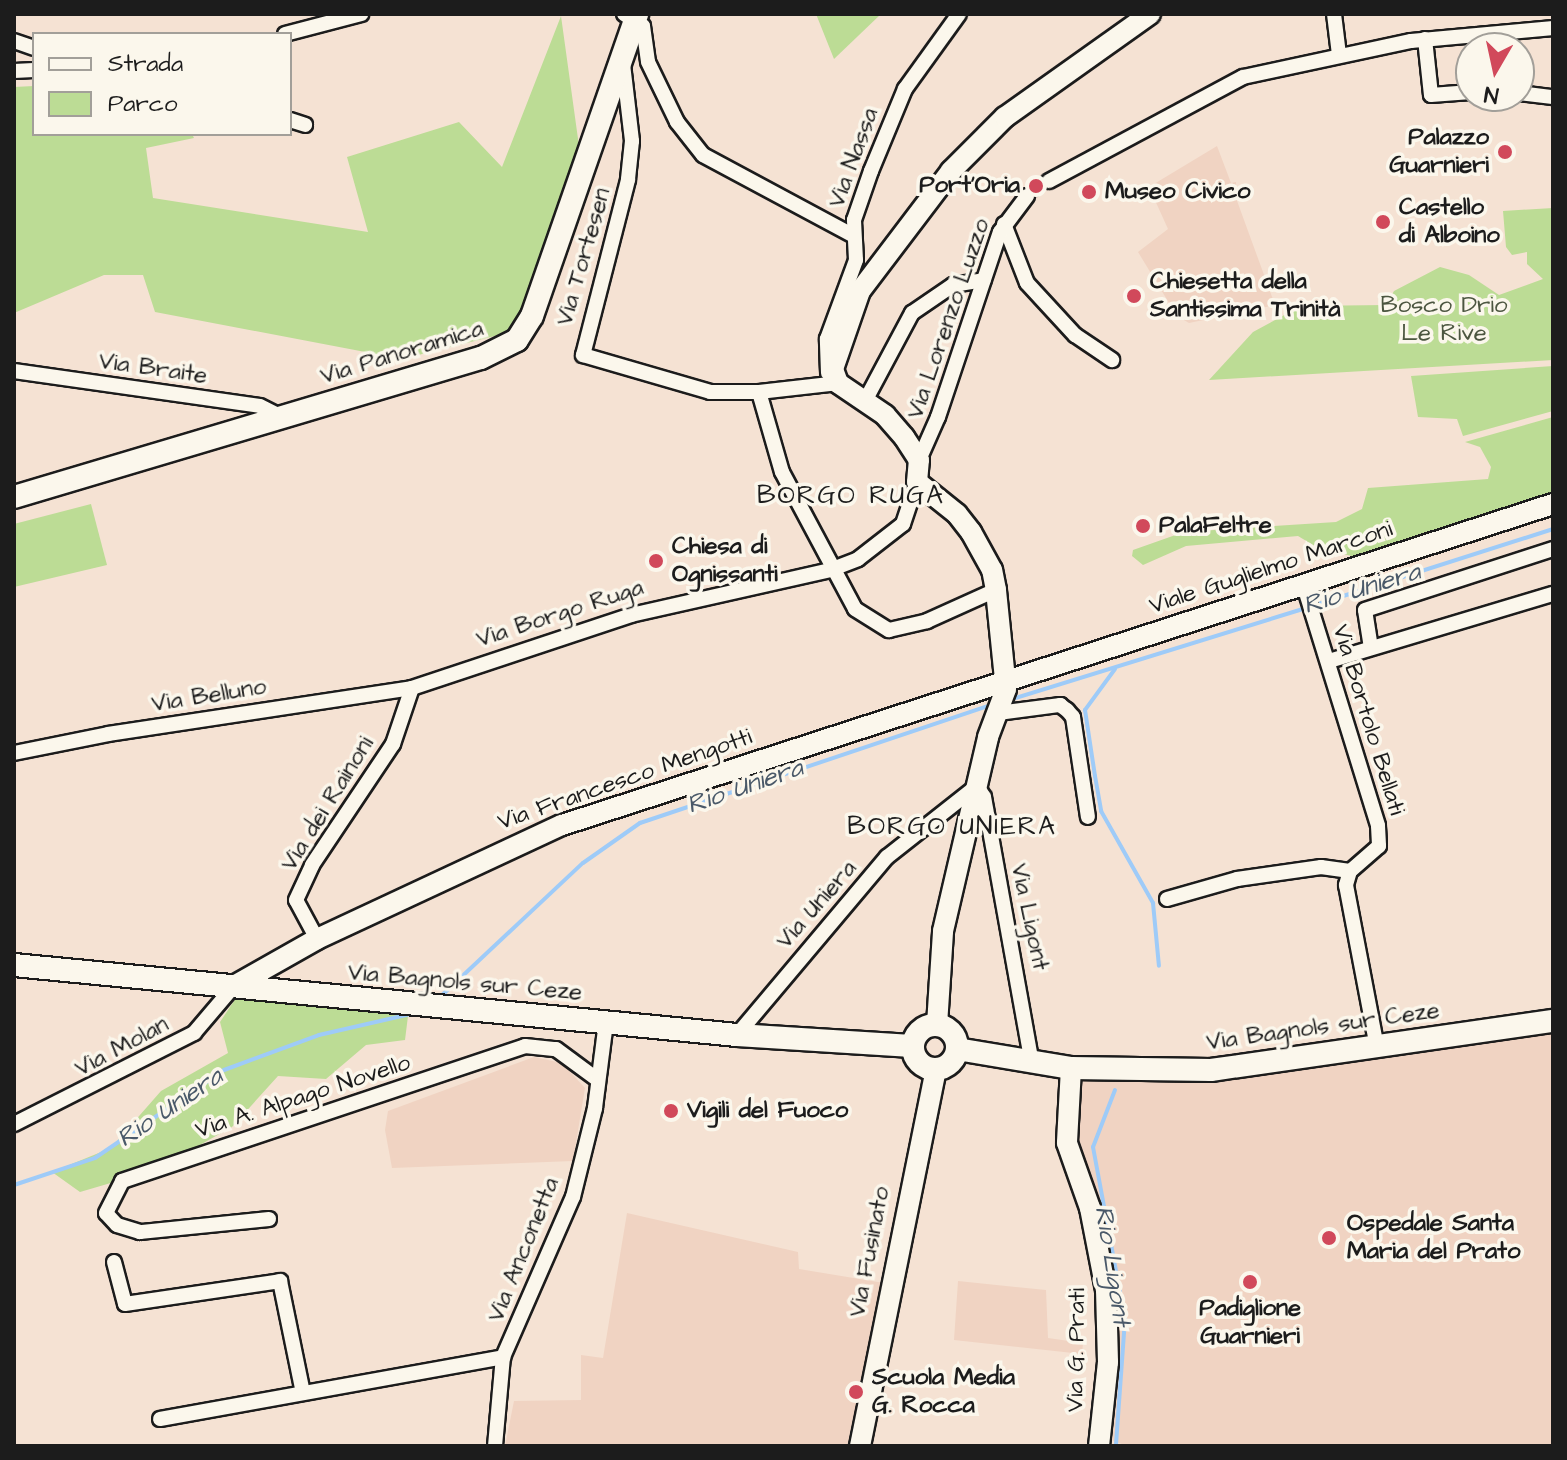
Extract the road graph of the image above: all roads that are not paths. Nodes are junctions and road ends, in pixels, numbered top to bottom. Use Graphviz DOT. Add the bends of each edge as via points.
graph roads {
  1 [pos="361,14"];
  2 [pos="959,14"];
  3 [pos="1150,14"];
  4 [pos="1334,14"];
  5 [pos="632,17"];
  6 [pos="292,32"];
  7 [pos="1418,40"];
  8 [pos="1455,40"];
  9 [pos="1339,53"];
  10 [pos="622,55"];
  11 [pos="1455,93"];
  12 [pos="1049,181"];
  13 [pos="1027,196"];
  14 [pos="1004,224"];
  15 [pos="852,235"];
  16 [pos="984,280"];
  17 [pos="1112,360"];
  18 [pos="14,371"];
  19 [pos="830,380"];
  20 [pos="759,392"];
  21 [pos="865,401"];
  22 [pos="282,417"];
  23 [pos="919,460"];
  24 [pos="917,482"];
  25 [pos="14,497"];
  26 [pos="1553,504"];
  27 [pos="1553,549"];
  28 [pos="834,568"];
  29 [pos="1305,589"];
  30 [pos="996,590"];
  31 [pos="1553,594"];
  32 [pos="1371,648"];
  33 [pos="1329,661"];
  34 [pos="1006,686"];
  35 [pos="412,688"];
  36 [pos="998,713"];
  37 [pos="14,753"];
  38 [pos="977,786"];
  39 [pos="1088,817"];
  40 [pos="1350,871"];
  41 [pos="1167,899"];
  42 [pos="317,939"];
  43 [pos="14,965"];
  44 [pos="234,986"];
  45 [pos="1553,1021"];
  46 [pos="606,1022"];
  47 [pos="937,1025"];
  48 [pos="737,1035"];
  49 [pos="912,1046"];
  50 [pos="1377,1048"];
  51 [pos="957,1049"];
  52 [pos="1031,1058"];
  53 [pos="1071,1068"];
  54 [pos="936,1070"];
  55 [pos="598,1080"];
  56 [pos="14,1124"];
  57 [pos="269,1219"];
  58 [pos="114,1262"];
  59 [pos="503,1357"];
  60 [pos="303,1393"];
  61 [pos="160,1419"];
  62 [pos="495,1446"];
  63 [pos="860,1446"];
  64 [pos="1099,1446"];
  1 -- 6 [label="street"];
  2 -- 15 [label="street, Via Nassa" via="893,114"];
  3 -- 19 [label="street" via="1005,117 951,171 860,291"];
  4 -- 9 [label="street"];
  5 -- 10 [label="main road, Via Panoramica"];
  5 -- 15 [label="street" via="643,26 648,62 677,122 703,155"];
  7 -- 8 [label="street"];
  7 -- 9 [label="street"];
  7 -- 11 [label="street" via="1431,95"];
  9 -- 12 [label="street" via="1231,82"];
  10 -- 20 [label="street, Via Tortesen" via="631,116 628,180 583,355 710,392"];
  10 -- 22 [label="main road, Via Panoramica" via="532,316 517,340 481,358"];
  13 -- 14 [label="street, Via Lorenzo Luzzo"];
  14 -- 16 [label="street, Via Lorenzo Luzzo"];
  14 -- 17 [label="street" via="1027,283 1051,313"];
  15 -- 19 [label="street, Via Nassa" via="856,260 827,339"];
  16 -- 21 [label="street" via="953,285 912,313"];
  16 -- 23 [label="street, Via Lorenzo Luzzo"];
  18 -- 22 [label="street, Via Braite" via="260,406"];
  19 -- 20 [label="street, Via Tortesen"];
  19 -- 21 [label="street"];
  20 -- 28 [label="street" via="782,472"];
  21 -- 23 [label="street" via="885,415"];
  22 -- 25 [label="main road, Via Panoramica"];
  23 -- 24 [label="street"];
  24 -- 28 [label="street, Via Borgo Ruga" via="903,524 858,559"];
  24 -- 30 [label="street" via="971,532 992,570"];
  26 -- 29 [label="street, Viale Guglielmo Marconi"];
  27 -- 32 [label="street" via="1365,610"];
  28 -- 30 [label="street" via="855,609 889,630 927,621"];
  28 -- 35 [label="street, Via Borgo Ruga" via="631,615"];
  29 -- 33 [label="street, Via Bortolo Bellati"];
  29 -- 34 [label="street, Viale Guglielmo Marconi"];
  30 -- 34 [label="street"];
  31 -- 32 [label="street"];
  32 -- 33 [label="street"];
  33 -- 40 [label="street, Via Bortolo Bellati" via="1380,837 1373,855"];
  34 -- 36 [label="street"];
  34 -- 42 [label="street, Via Francesco Mengotti" via="562,825"];
  35 -- 37 [label="street, Via Belluno"];
  35 -- 42 [label="street, Via dei Rainoni" via="393,744 312,865 296,900"];
  36 -- 38 [label="street"];
  36 -- 39 [label="street" via="1060,705 1067,710 1073,717"];
  38 -- 47 [label="street" via="943,931"];
  38 -- 48 [label="street, Via Uniera" via="887,857"];
  38 -- 52 [label="street, Via Ligont" via="984,797"];
  40 -- 41 [label="street" via="1293,871"];
  40 -- 50 [label="street" via="1347,893"];
  42 -- 44 [label="street, Via Francesco Mengotti"];
  43 -- 44 [label="main road, Via Bagnols sur Ceze"];
  44 -- 46 [label="main road, Via Bagnols sur Ceze"];
  44 -- 56 [label="street, Via Molan" via="194,1033"];
  45 -- 50 [label="main road, Via Bagnols sur Ceze"];
  46 -- 48 [label="main road, Via Bagnols sur Ceze"];
  46 -- 55 [label="street, Via Anconetta"];
  47 -- 49 [label="main road" via="923,1028"];
  47 -- 51 [label="main road" via="954,1036"];
  48 -- 49 [label="main road, Via Bagnols sur Ceze"];
  49 -- 54 [label="main road" via="922,1066"];
  50 -- 53 [label="main road, Via Bagnols sur Ceze" via="1211,1070"];
  51 -- 52 [label="main road, Via Bagnols sur Ceze"];
  51 -- 54 [label="main road" via="953,1061"];
  52 -- 53 [label="main road, Via Bagnols sur Ceze"];
  53 -- 64 [label="street, Via G. Prati" via="1067,1143 1090,1208 1106,1290 1108,1362"];
  54 -- 63 [label="street, Via Fusinato"];
  55 -- 57 [label="street, Via A. Alpago Novello" via="556,1049 525,1046 122,1181 106,1213 117,1225 140,1232"];
  55 -- 59 [label="street, Via Anconetta" via="573,1197"];
  58 -- 60 [label="street" via="125,1304 280,1281"];
  59 -- 60 [label="street"];
  59 -- 62 [label="street, Via Anconetta"];
  60 -- 61 [label="street"];
}
